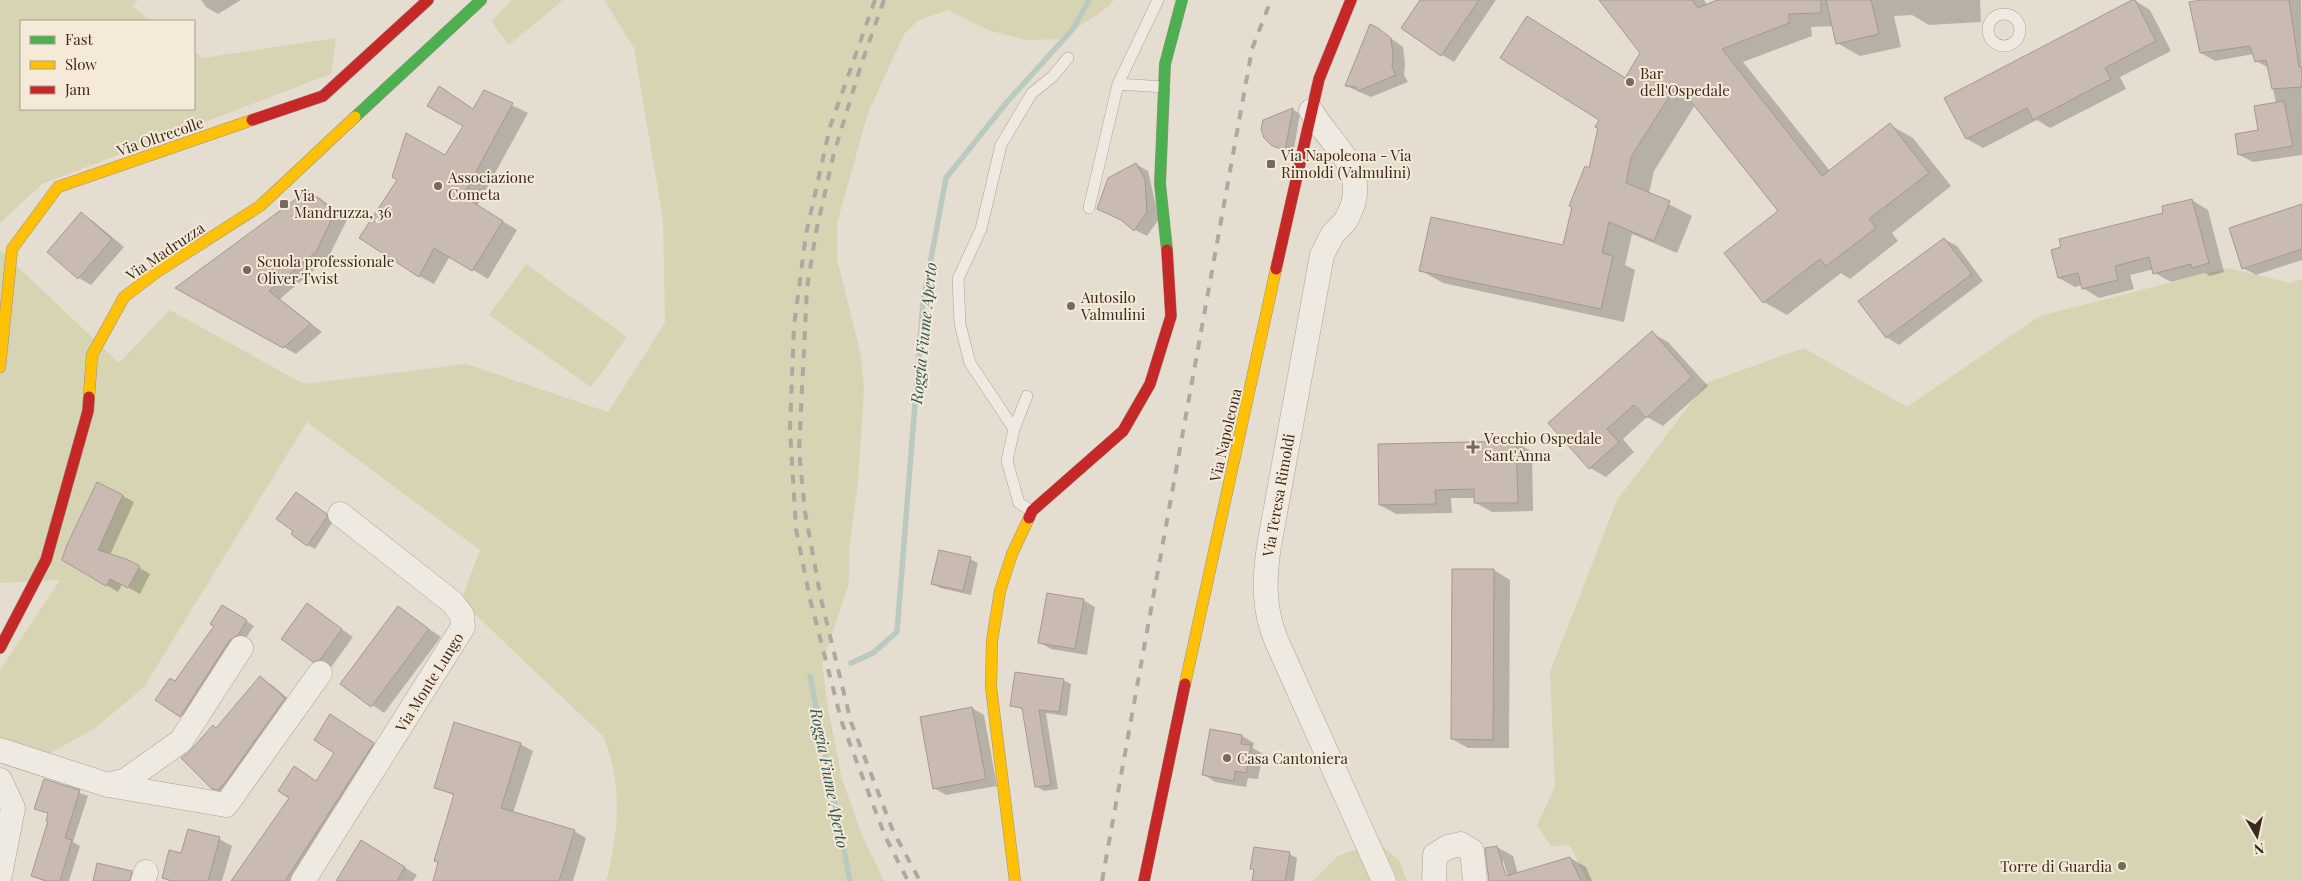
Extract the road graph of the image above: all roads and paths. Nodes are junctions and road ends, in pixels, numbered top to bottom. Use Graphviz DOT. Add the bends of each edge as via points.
graph roads {
  1 [pos="428,0"];
  2 [pos="481,0"];
  3 [pos="1158,0"];
  4 [pos="1182,0"];
  5 [pos="1351,0"];
  6 [pos="1068,58"];
  7 [pos="1118,84"];
  8 [pos="1164,87"];
  9 [pos="1311,111"];
  10 [pos="1089,208"];
  11 [pos="0,367"];
  12 [pos="1027,396"];
  13 [pos="1014,429"];
  14 [pos="1032,511"];
  15 [pos="340,514"];
  16 [pos="1,642"];
  17 [pos="240,648"];
  18 [pos="320,673"];
  19 [pos="0,750"];
  20 [pos="0,780"];
  21 [pos="108,785"];
  22 [pos="0,875"];
  23 [pos="303,881"];
  24 [pos="1015,881"];
  25 [pos="1144,881"];
  26 [pos="1384,881"];
  27 [pos="1434,881"];
  28 [pos="1475,881"];
  1 -- 11 [label="street, Via Oltrecolle" via="323,96 58,187 12,249"];
  2 -- 16 [label="street, Via Madruzza" via="260,206 124,297 92,355 88,411 46,560"];
  3 -- 7 [label="lane"];
  4 -- 8 [label="street" via="1164,64"];
  5 -- 9 [label="street, Via Napoleona" via="1319,79"];
  6 -- 13 [label="lane" via="1032,93 1001,145 981,229 958,279 960,324 970,363"];
  7 -- 8 [label="lane"];
  7 -- 10 [label="lane"];
  8 -- 14 [label="street" via="1160,184 1171,316 1150,384 1123,431"];
  9 -- 25 [label="street, Via Napoleona" via="1210,564"];
  9 -- 26 [label="street, Via Teresa Rimoldi" via="1349,164 1355,193 1346,221 1333,235 1322,255 1265,571 1266,608 1274,635"];
  12 -- 13 [label="lane"];
  13 -- 14 [label="lane" via="1007,461 1019,503"];
  14 -- 24 [label="street" via="1012,554 1000,591 992,641 991,687"];
  15 -- 23 [label="street, Via Monte Lungo" via="452,602 462,615 464,627"];
  17 -- 21 [label="street" via="181,741 126,780"];
  18 -- 21 [label="street" via="226,805"];
  19 -- 21 [label="street"];
  20 -- 22 [label="street" via="13,808"];
  27 -- 28 [label="street" via="1435,855 1448,846 1461,844 1472,851"];
}
